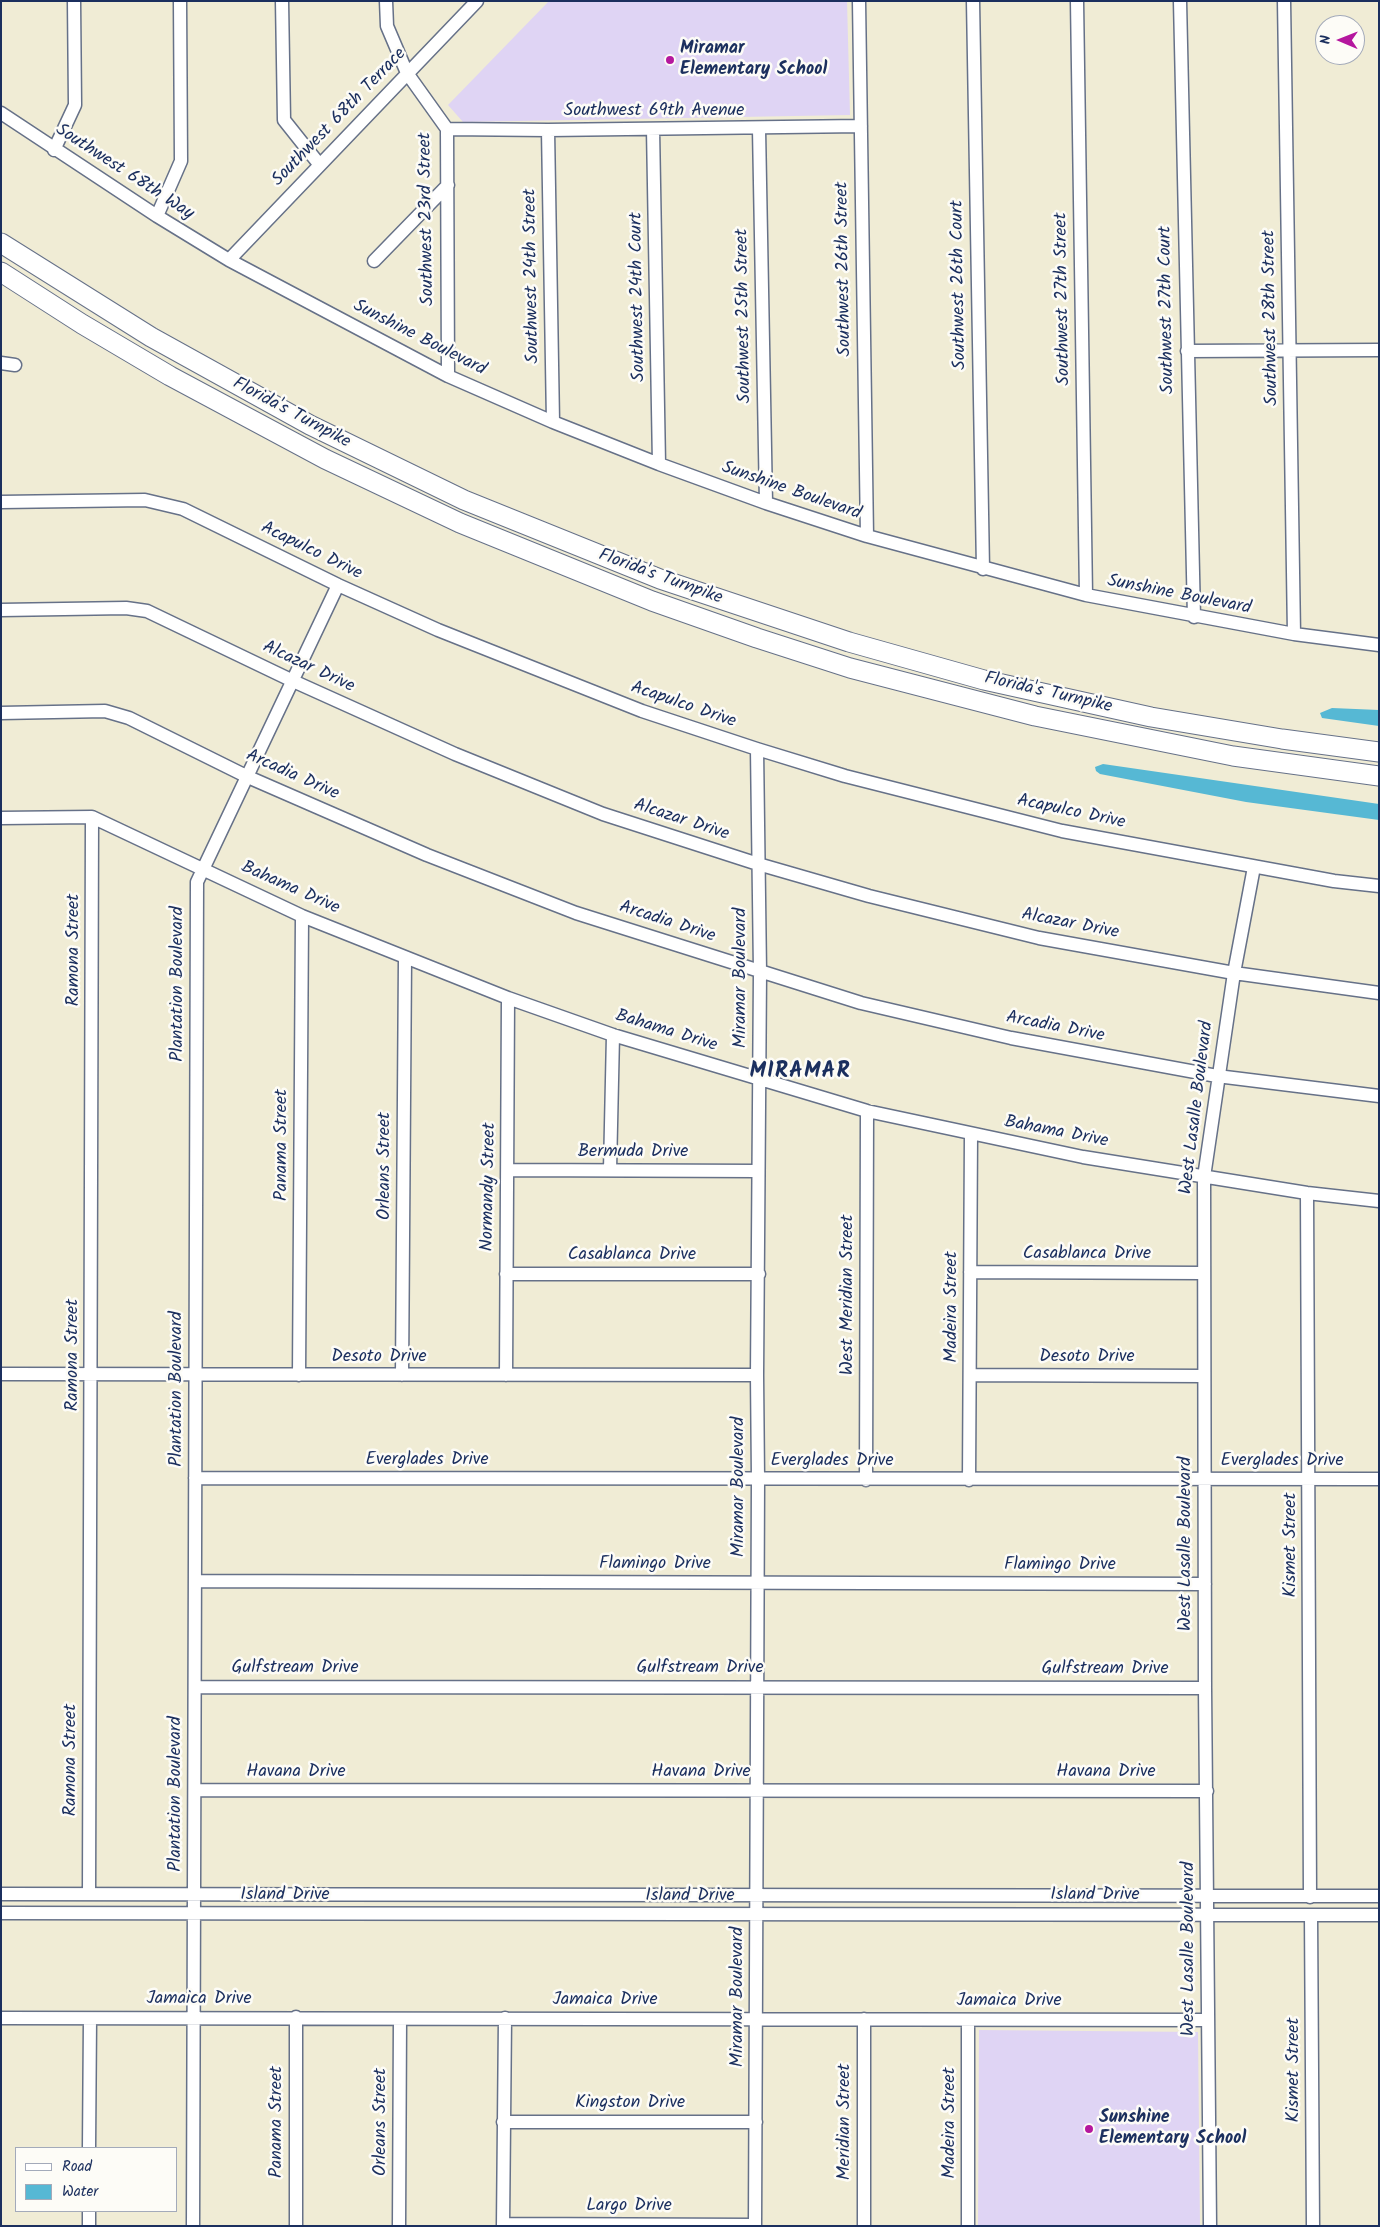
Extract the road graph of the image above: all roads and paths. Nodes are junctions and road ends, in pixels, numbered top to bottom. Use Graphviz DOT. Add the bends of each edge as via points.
graph roads {
  1 [pos="74,1"];
  2 [pos="180,1"];
  3 [pos="282,1"];
  4 [pos="386,1"];
  5 [pos="477,1"];
  6 [pos="859,1"];
  7 [pos="973,1"];
  8 [pos="1077,1"];
  9 [pos="1180,1"];
  10 [pos="1284,1"];
  11 [pos="407,73"];
  12 [pos="1,113"];
  13 [pos="861,126"];
  14 [pos="447,129"];
  15 [pos="653,129"];
  16 [pos="759,129"];
  17 [pos="548,130"];
  18 [pos="54,150"];
  19 [pos="320,164"];
  20 [pos="448,185"];
  21 [pos="157,216"];
  22 [pos="1,243"];
  23 [pos="229,260"];
  24 [pos="374,261"];
  25 [pos="1,272"];
  26 [pos="1379,350"];
  27 [pos="1187,351"];
  28 [pos="1290,351"];
  29 [pos="1,363"];
  30 [pos="15,365"];
  31 [pos="448,376"];
  32 [pos="553,422"];
  33 [pos="659,464"];
  34 [pos="1,502"];
  35 [pos="766,504"];
  36 [pos="867,536"];
  37 [pos="983,569"];
  38 [pos="338,585"];
  39 [pos="1086,595"];
  40 [pos="1,610"];
  41 [pos="1194,617"];
  42 [pos="1294,634"];
  43 [pos="1379,645"];
  44 [pos="293,681"];
  45 [pos="1,714"];
  46 [pos="756,749"];
  47 [pos="1379,752"];
  48 [pos="248,776"];
  49 [pos="1379,776"];
  50 [pos="92,817"];
  51 [pos="1,818"];
  52 [pos="758,864"];
  53 [pos="1254,867"];
  54 [pos="202,868"];
  55 [pos="1379,886"];
  56 [pos="302,916"];
  57 [pos="405,958"];
  58 [pos="760,972"];
  59 [pos="1234,974"];
  60 [pos="1379,993"];
  61 [pos="508,998"];
  62 [pos="613,1035"];
  63 [pos="1218,1076"];
  64 [pos="760,1079"];
  65 [pos="1379,1096"];
  66 [pos="867,1111"];
  67 [pos="971,1134"];
  68 [pos="508,1170"];
  69 [pos="610,1170"];
  70 [pos="758,1171"];
  71 [pos="1204,1177"];
  72 [pos="1307,1193"];
  73 [pos="1379,1201"];
  74 [pos="970,1272"];
  75 [pos="1203,1273"];
  76 [pos="506,1274"];
  77 [pos="758,1274"];
  78 [pos="91,1373"];
  79 [pos="1,1374"];
  80 [pos="195,1375"];
  81 [pos="299,1375"];
  82 [pos="402,1375"];
  83 [pos="757,1375"];
  84 [pos="970,1375"];
  85 [pos="506,1376"];
  86 [pos="1204,1376"];
  87 [pos="196,1478"];
  88 [pos="758,1479"];
  89 [pos="1379,1479"];
  90 [pos="866,1480"];
  91 [pos="969,1480"];
  92 [pos="1205,1480"];
  93 [pos="1309,1480"];
  94 [pos="195,1581"];
  95 [pos="758,1583"];
  96 [pos="1205,1584"];
  97 [pos="757,1686"];
  98 [pos="195,1687"];
  99 [pos="1205,1688"];
  100 [pos="194,1790"];
  101 [pos="756,1791"];
  102 [pos="1207,1791"];
  103 [pos="1,1894"];
  104 [pos="89,1894"];
  105 [pos="194,1894"];
  106 [pos="756,1895"];
  107 [pos="1310,1896"];
  108 [pos="1379,1896"];
  109 [pos="1207,1897"];
  110 [pos="1,1913"];
  111 [pos="194,1913"];
  112 [pos="1207,1913"];
  113 [pos="1379,1914"];
  114 [pos="756,1915"];
  115 [pos="1311,1915"];
  116 [pos="1,2018"];
  117 [pos="193,2018"];
  118 [pos="296,2018"];
  119 [pos="505,2018"];
  120 [pos="756,2018"];
  121 [pos="90,2019"];
  122 [pos="400,2019"];
  123 [pos="864,2019"];
  124 [pos="968,2020"];
  125 [pos="1208,2020"];
  126 [pos="503,2122"];
  127 [pos="756,2122"];
  128 [pos="89,2147"];
  129 [pos="89,2212"];
  130 [pos="503,2225"];
  131 [pos="755,2225"];
  132 [pos="89,2226"];
  133 [pos="192,2226"];
  134 [pos="296,2226"];
  135 [pos="399,2226"];
  136 [pos="864,2226"];
  137 [pos="968,2226"];
  138 [pos="1210,2226"];
  139 [pos="1313,2226"];
  1 -- 18 [label="street" via="75,105"];
  2 -- 21 [label="street" via="181,161"];
  3 -- 19 [label="street" via="284,120"];
  4 -- 11 [label="street, Southwest 23rd Street" via="387,26"];
  5 -- 11 [label="street, Southwest 68th Terrace"];
  6 -- 13 [label="street, Southwest 26th Street"];
  7 -- 37 [label="street, Southwest 26th Court"];
  8 -- 39 [label="street, Southwest 27th Street"];
  9 -- 27 [label="street, Southwest 27th Court"];
  10 -- 28 [label="street, Southwest 28th Street"];
  11 -- 14 [label="street, Southwest 23rd Street"];
  11 -- 19 [label="street, Southwest 68th Terrace"];
  12 -- 18 [label="street, Southwest 68th Way"];
  13 -- 16 [label="street, Southwest 69th Avenue"];
  13 -- 36 [label="street, Southwest 26th Street"];
  14 -- 17 [label="street, Southwest 69th Avenue"];
  14 -- 20 [label="street, Southwest 23rd Street"];
  15 -- 16 [label="street, Southwest 69th Avenue"];
  15 -- 17 [label="street, Southwest 69th Avenue"];
  15 -- 33 [label="street, Southwest 24th Court"];
  16 -- 35 [label="street, Southwest 25th Street"];
  17 -- 32 [label="street, Southwest 24th Street"];
  18 -- 21 [label="street, Southwest 68th Way"];
  19 -- 23 [label="street, Southwest 68th Terrace"];
  20 -- 24 [label="street"];
  20 -- 31 [label="street, Southwest 23rd Street"];
  21 -- 23 [label="street, Southwest 68th Way"];
  22 -- 47 [label="highway, Florida's Turnpike" via="151,337 310,425 464,500 660,579 849,642 984,680 1177,722"];
  23 -- 31 [label="street, Sunshine Boulevard"];
  25 -- 49 [label="highway, Florida's Turnpike" via="170,376 317,455 469,527 652,601 850,668 1026,714 1196,749"];
  26 -- 28 [label="street"];
  27 -- 28 [label="street"];
  27 -- 41 [label="street, Southwest 27th Court"];
  28 -- 42 [label="street, Southwest 28th Street"];
  29 -- 30 [label="street"];
  31 -- 32 [label="street, Sunshine Boulevard"];
  32 -- 33 [label="street, Sunshine Boulevard"];
  33 -- 35 [label="street, Sunshine Boulevard"];
  34 -- 38 [label="street, Acapulco Drive" via="146,500 183,509"];
  35 -- 36 [label="street, Sunshine Boulevard"];
  36 -- 37 [label="street, Sunshine Boulevard"];
  37 -- 39 [label="street, Sunshine Boulevard"];
  38 -- 44 [label="street, Plantation Boulevard"];
  38 -- 46 [label="street, Acapulco Drive" via="438,630 642,711"];
  39 -- 41 [label="street, Sunshine Boulevard"];
  40 -- 44 [label="street, Alcazar Drive" via="126,608 148,612"];
  41 -- 42 [label="street, Sunshine Boulevard"];
  42 -- 43 [label="street, Sunshine Boulevard"];
  44 -- 48 [label="street, Plantation Boulevard"];
  44 -- 52 [label="street, Alcazar Drive" via="455,754 604,814"];
  45 -- 48 [label="street, Arcadia Drive" via="105,711 129,718"];
  46 -- 52 [label="street, Miramar Boulevard"];
  46 -- 53 [label="street, Acapulco Drive" via="845,776 1062,831"];
  48 -- 54 [label="street, Plantation Boulevard"];
  48 -- 58 [label="street, Arcadia Drive" via="427,856 576,913"];
  50 -- 51 [label="street, Bahama Drive"];
  50 -- 54 [label="street, Bahama Drive"];
  50 -- 78 [label="street, Ramona Street"];
  52 -- 58 [label="street, Miramar Boulevard"];
  52 -- 59 [label="street, Alcazar Drive" via="869,896 1039,938"];
  53 -- 55 [label="street, Acapulco Drive"];
  53 -- 59 [label="street, West Lasalle Boulevard"];
  54 -- 56 [label="street, Bahama Drive"];
  54 -- 80 [label="street, Plantation Boulevard" via="197,882"];
  56 -- 57 [label="street, Bahama Drive"];
  56 -- 81 [label="street, Panama Street"];
  57 -- 61 [label="street, Bahama Drive"];
  57 -- 82 [label="street, Orleans Street"];
  58 -- 63 [label="street, Arcadia Drive" via="861,1003 1011,1038"];
  58 -- 64 [label="street, Miramar Boulevard"];
  59 -- 60 [label="street, Alcazar Drive"];
  59 -- 63 [label="street, West Lasalle Boulevard"];
  61 -- 62 [label="street, Bahama Drive"];
  61 -- 68 [label="street, Normandy Street"];
  62 -- 64 [label="street, Bahama Drive"];
  62 -- 69 [label="street"];
  63 -- 65 [label="street, Arcadia Drive"];
  63 -- 71 [label="street, West Lasalle Boulevard"];
  64 -- 66 [label="street, Bahama Drive"];
  64 -- 70 [label="street, Miramar Boulevard"];
  66 -- 67 [label="street, Bahama Drive"];
  66 -- 90 [label="street, West Meridian Street"];
  67 -- 71 [label="street, Bahama Drive"];
  67 -- 74 [label="street, Madeira Street"];
  68 -- 69 [label="street, Bermuda Drive"];
  68 -- 76 [label="street, Normandy Street"];
  69 -- 70 [label="street, Bermuda Drive"];
  70 -- 77 [label="street, Miramar Boulevard"];
  71 -- 72 [label="street, Bahama Drive"];
  71 -- 75 [label="street, West Lasalle Boulevard"];
  72 -- 73 [label="street, Bahama Drive"];
  72 -- 93 [label="street, Kismet Street"];
  74 -- 75 [label="street, Casablanca Drive"];
  74 -- 84 [label="street, Madeira Street"];
  75 -- 86 [label="street, West Lasalle Boulevard"];
  76 -- 77 [label="street, Casablanca Drive"];
  76 -- 85 [label="street, Normandy Street"];
  77 -- 83 [label="street, Miramar Boulevard"];
  78 -- 79 [label="street, Desoto Drive"];
  78 -- 80 [label="street, Desoto Drive"];
  78 -- 104 [label="street, Ramona Street"];
  80 -- 81 [label="street, Desoto Drive"];
  80 -- 87 [label="street, Plantation Boulevard"];
  81 -- 82 [label="street, Desoto Drive"];
  82 -- 85 [label="street, Desoto Drive"];
  83 -- 85 [label="street, Desoto Drive"];
  83 -- 88 [label="street, Miramar Boulevard"];
  84 -- 86 [label="street, Desoto Drive"];
  84 -- 91 [label="street, Madeira Street"];
  86 -- 92 [label="street, West Lasalle Boulevard"];
  87 -- 88 [label="street, Everglades Drive"];
  87 -- 94 [label="street, Plantation Boulevard"];
  88 -- 90 [label="street, Everglades Drive"];
  88 -- 95 [label="street, Miramar Boulevard"];
  89 -- 93 [label="street, Everglades Drive"];
  90 -- 91 [label="street, Everglades Drive"];
  91 -- 92 [label="street, Everglades Drive"];
  92 -- 93 [label="street, Everglades Drive"];
  92 -- 96 [label="street, West Lasalle Boulevard"];
  93 -- 107 [label="street, Kismet Street"];
  94 -- 95 [label="street, Flamingo Drive"];
  94 -- 98 [label="street, Plantation Boulevard"];
  95 -- 96 [label="street, Flamingo Drive"];
  95 -- 97 [label="street, Miramar Boulevard"];
  96 -- 99 [label="street, West Lasalle Boulevard"];
  97 -- 98 [label="street, Gulfstream Drive"];
  97 -- 99 [label="street, Gulfstream Drive"];
  97 -- 101 [label="street, Miramar Boulevard"];
  98 -- 100 [label="street, Plantation Boulevard"];
  99 -- 102 [label="street, West Lasalle Boulevard"];
  100 -- 101 [label="street, Havana Drive"];
  100 -- 105 [label="street, Plantation Boulevard"];
  101 -- 102 [label="street, Havana Drive"];
  101 -- 106 [label="street, Miramar Boulevard"];
  102 -- 109 [label="street, West Lasalle Boulevard"];
  103 -- 104 [label="street, Island Drive"];
  104 -- 105 [label="street, Island Drive"];
  105 -- 106 [label="street, Island Drive"];
  105 -- 111 [label="street, Plantation Boulevard"];
  106 -- 109 [label="street, Island Drive"];
  106 -- 114 [label="street, Miramar Boulevard"];
  107 -- 108 [label="street, Island Drive"];
  107 -- 109 [label="street, Island Drive"];
  109 -- 112 [label="street, West Lasalle Boulevard"];
  110 -- 111 [label="street, Island Drive"];
  111 -- 114 [label="street, Island Drive"];
  111 -- 117 [label="street, Plantation Boulevard"];
  112 -- 114 [label="street, Island Drive"];
  112 -- 115 [label="street, Island Drive"];
  112 -- 125 [label="street, West Lasalle Boulevard"];
  113 -- 115 [label="street, Island Drive"];
  114 -- 120 [label="street, Miramar Boulevard"];
  115 -- 139 [label="street, Kismet Street"];
  116 -- 121 [label="street, Jamaica Drive"];
  117 -- 118 [label="street, Jamaica Drive"];
  117 -- 121 [label="street, Jamaica Drive"];
  117 -- 133 [label="street, Plantation Boulevard"];
  118 -- 122 [label="street, Jamaica Drive"];
  118 -- 134 [label="street, Panama Street"];
  119 -- 120 [label="street, Jamaica Drive"];
  119 -- 122 [label="street, Jamaica Drive"];
  119 -- 126 [label="street"];
  120 -- 123 [label="street, Jamaica Drive"];
  120 -- 127 [label="street, Miramar Boulevard"];
  121 -- 128 [label="street"];
  122 -- 135 [label="street, Orleans Street"];
  123 -- 124 [label="street, Jamaica Drive"];
  123 -- 136 [label="street, Meridian Street"];
  124 -- 125 [label="street, Jamaica Drive"];
  124 -- 137 [label="street, Madeira Street"];
  125 -- 138 [label="street, West Lasalle Boulevard"];
  126 -- 127 [label="street, Kingston Drive"];
  126 -- 130 [label="street"];
  127 -- 131 [label="street, Miramar Boulevard"];
  129 -- 132 [label="street"];
  130 -- 131 [label="street, Largo Drive"];
}
